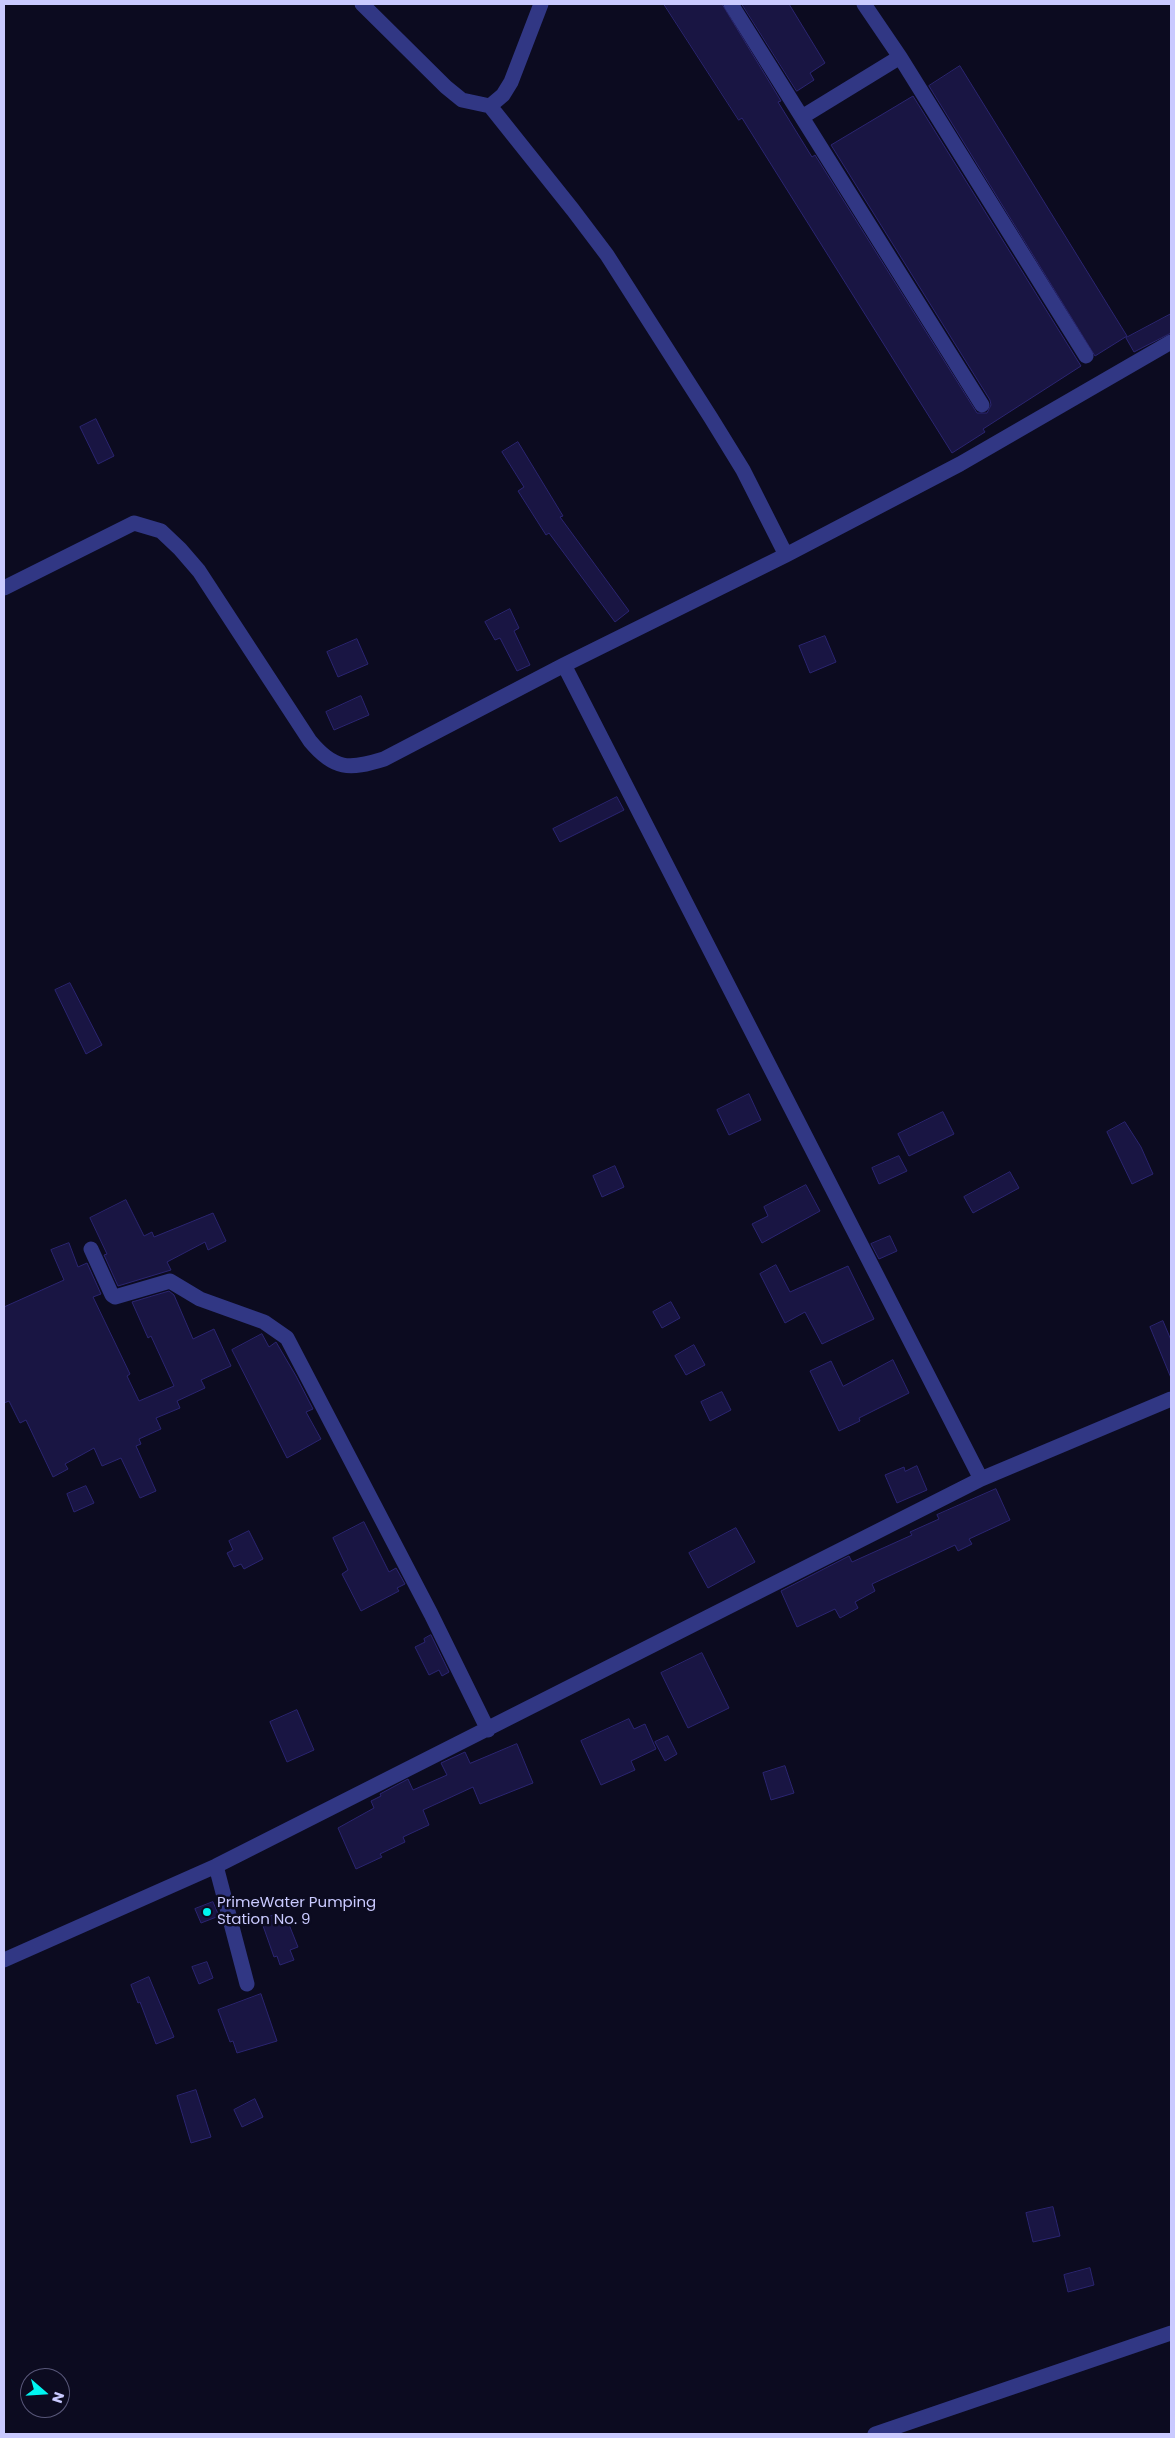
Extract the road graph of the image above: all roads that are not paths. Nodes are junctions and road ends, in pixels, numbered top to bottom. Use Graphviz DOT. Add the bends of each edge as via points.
graph roads {
  1 [pos="362,4"];
  2 [pos="541,4"];
  3 [pos="731,4"];
  4 [pos="864,4"];
  5 [pos="900,57"];
  6 [pos="490,106"];
  7 [pos="802,117"];
  8 [pos="1171,342"];
  9 [pos="1086,356"];
  10 [pos="982,405"];
  11 [pos="786,555"];
  12 [pos="4,588"];
  13 [pos="564,665"];
  14 [pos="91,1249"];
  15 [pos="1171,1399"];
  16 [pos="981,1479"];
  17 [pos="488,1730"];
  18 [pos="216,1866"];
  19 [pos="4,1960"];
  20 [pos="247,1984"];
  21 [pos="1171,2333"];
  22 [pos="875,2434"];
  1 -- 6 [label="street" via="462,100"];
  2 -- 6 [label="street" via="511,82 503,95"];
  3 -- 7 [label="street"];
  4 -- 5 [label="street"];
  5 -- 7 [label="street"];
  5 -- 9 [label="street"];
  6 -- 11 [label="street" via="607,255 743,470"];
  7 -- 10 [label="street"];
  8 -- 11 [label="street" via="960,464"];
  11 -- 13 [label="street"];
  12 -- 13 [label="street" via="134,523 161,531 198,570 310,741 322,756 342,766 363,766 384,759"];
  13 -- 16 [label="street"];
  14 -- 17 [label="street" via="115,1298 161,1282 173,1282 200,1299 264,1322 287,1338"];
  15 -- 16 [label="street"];
  16 -- 17 [label="street"];
  17 -- 18 [label="street"];
  18 -- 19 [label="street"];
  18 -- 20 [label="street"];
  21 -- 22 [label="street"];
}
